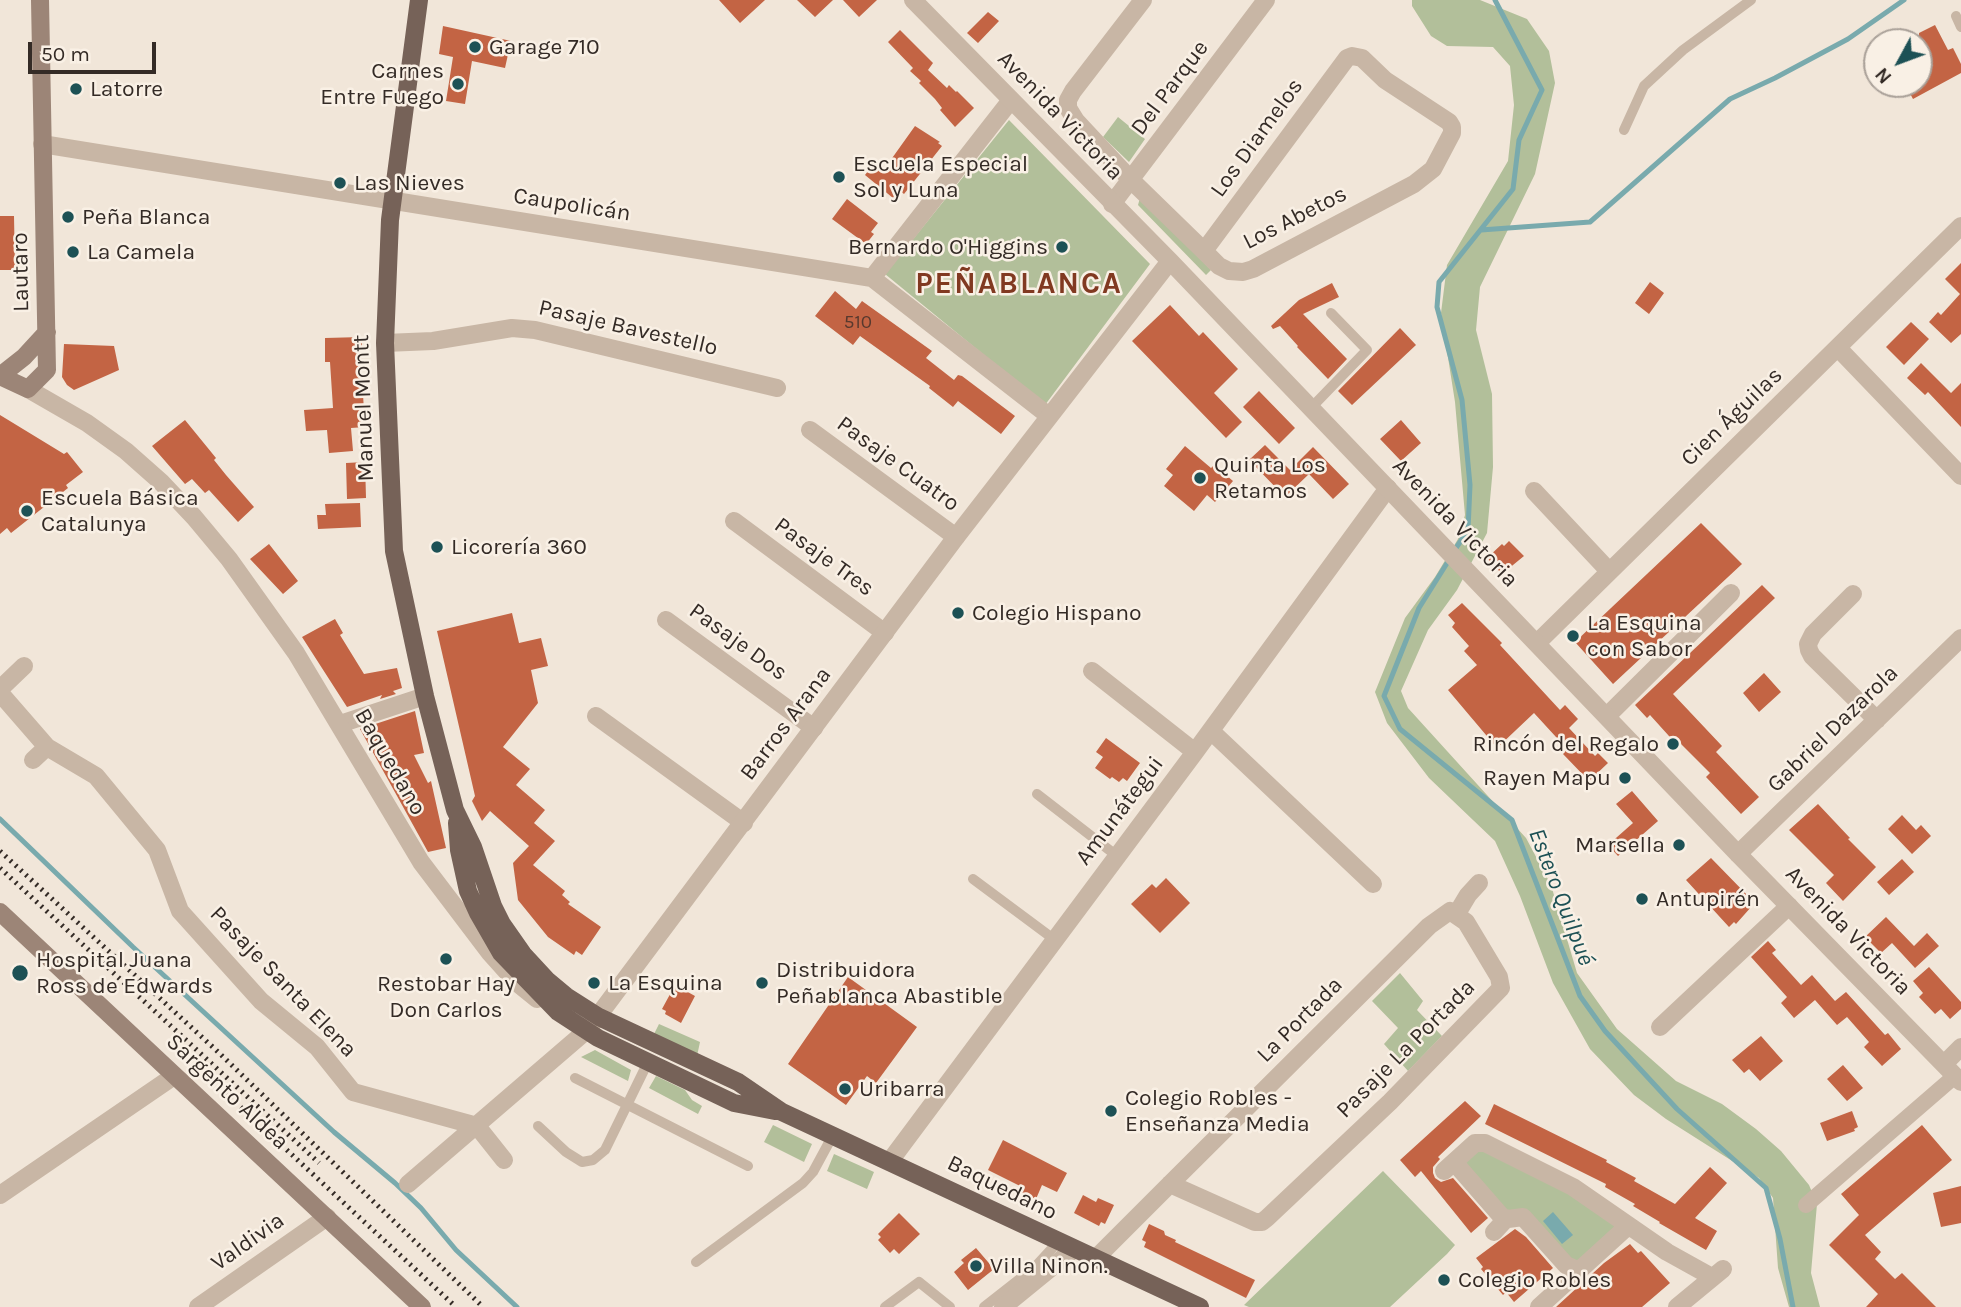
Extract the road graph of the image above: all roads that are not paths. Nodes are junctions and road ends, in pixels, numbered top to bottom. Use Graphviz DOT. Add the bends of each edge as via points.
graph roads {
  1 [pos="40,0"];
  2 [pos="419,0"];
  3 [pos="912,0"];
  4 [pos="1143,0"];
  5 [pos="1266,0"];
  6 [pos="1751,0"];
  7 [pos="1956,16"];
  8 [pos="1961,27"];
  9 [pos="1352,56"];
  10 [pos="1011,100"];
  11 [pos="1624,130"];
  12 [pos="42,144"];
  13 [pos="1131,180"];
  14 [pos="391,201"];
  15 [pos="1112,204"];
  16 [pos="1961,226"];
  17 [pos="1204,251"];
  18 [pos="1170,261"];
  19 [pos="872,278"];
  20 [pos="1331,313"];
  21 [pos="47,332"];
  22 [pos="385,343"];
  23 [pos="1838,348"];
  24 [pos="0,376"];
  25 [pos="777,388"];
  26 [pos="28,389"];
  27 [pos="1310,409"];
  28 [pos="1049,416"];
  29 [pos="810,430"];
  30 [pos="1961,476"];
  31 [pos="1388,488"];
  32 [pos="1534,491"];
  33 [pos="734,521"];
  34 [pos="956,537"];
  35 [pos="1609,571"];
  36 [pos="1731,593"];
  37 [pos="1853,594"];
  38 [pos="666,620"];
  39 [pos="885,633"];
  40 [pos="1961,638"];
  41 [pos="1537,643"];
  42 [pos="24,666"];
  43 [pos="1092,671"];
  44 [pos="0,691"];
  45 [pos="425,696"];
  46 [pos="596,716"];
  47 [pos="1607,716"];
  48 [pos="1877,720"];
  49 [pos="340,724"];
  50 [pos="814,728"];
  51 [pos="1211,731"];
  52 [pos="47,747"];
  53 [pos="1195,751"];
  54 [pos="33,760"];
  55 [pos="1037,794"];
  56 [pos="456,810"];
  57 [pos="744,823"];
  58 [pos="1738,854"];
  59 [pos="1117,856"];
  60 [pos="973,879"];
  61 [pos="1479,883"];
  62 [pos="1373,884"];
  63 [pos="1789,906"];
  64 [pos="0,912"];
  65 [pos="1456,915"];
  66 [pos="1055,940"];
  67 [pos="558,1012"];
  68 [pos="599,1017"];
  69 [pos="1660,1027"];
  70 [pos="586,1031"];
  71 [pos="1961,1048"];
  72 [pos="649,1062"];
  73 [pos="1953,1074"];
  74 [pos="174,1076"];
  75 [pos="575,1078"];
  76 [pos="628,1105"];
  77 [pos="782,1112"];
  78 [pos="477,1126"];
  79 [pos="538,1126"];
  80 [pos="832,1135"];
  81 [pos="504,1160"];
  82 [pos="890,1161"];
  83 [pos="748,1166"];
  84 [pos="408,1184"];
  85 [pos="1170,1184"];
  86 [pos="0,1195"];
  87 [pos="1806,1205"];
  88 [pos="327,1217"];
  89 [pos="1628,1226"];
  90 [pos="1066,1246"];
  91 [pos="1667,1252"];
  92 [pos="1095,1259"];
  93 [pos="696,1262"];
  94 [pos="1577,1270"];
  95 [pos="1698,1289"];
  96 [pos="198,1307"];
  97 [pos="422,1307"];
  98 [pos="885,1307"];
  99 [pos="950,1307"];
  100 [pos="984,1307"];
  101 [pos="1003,1307"];
  102 [pos="1200,1307"];
  103 [pos="1539,1307"];
  104 [pos="1677,1307"];
  1 -- 12 [label="main road, Lautaro"];
  2 -- 14 [label="main road, Manuel Montt"];
  3 -- 10 [label="street, Avenida Victoria"];
  4 -- 13 [label="street, Los Abetos" via="1073,92 1068,108"];
  5 -- 13 [label="street, Del Parque"];
  6 -- 11 [label="lane" via="1683,50 1644,86"];
  7 -- 8 [label="lane"];
  9 -- 17 [label="street, Los Diamelos" via="1343,62"];
  9 -- 17 [label="street, Los Abetos" via="1362,58 1385,80 1449,122 1452,133 1433,169 1414,184 1253,269 1229,271"];
  10 -- 15 [label="street, Avenida Victoria"];
  10 -- 19 [label="street"];
  12 -- 14 [label="street, Caupolicán"];
  12 -- 21 [label="main road, Lautaro"];
  13 -- 15 [label="street, Del Parque"];
  13 -- 17 [label="street, Los Abetos"];
  14 -- 19 [label="street, Caupolicán"];
  14 -- 22 [label="main road, Manuel Montt"];
  15 -- 18 [label="street, Avenida Victoria"];
  16 -- 23 [label="street, Cien Águilas"];
  18 -- 27 [label="street, Avenida Victoria"];
  18 -- 28 [label="street, Barros Arana"];
  19 -- 28 [label="street, Caupolicán"];
  20 -- 27 [label="lane" via="1367,350"];
  21 -- 24 [label="main road, Lautaro"];
  21 -- 26 [label="main road, Lautaro" via="47,370"];
  22 -- 25 [label="street, Pasaje Bavestello" via="433,341 512,328 535,330"];
  22 -- 45 [label="main road, Manuel Montt" via="394,551"];
  23 -- 30 [label="street"];
  23 -- 35 [label="street, Cien Águilas"];
  24 -- 26 [label="main road, Baquedano"];
  26 -- 49 [label="street, Baquedano" via="126,451 186,508 264,606"];
  27 -- 31 [label="street, Avenida Victoria"];
  28 -- 34 [label="street, Barros Arana"];
  29 -- 34 [label="street, Pasaje Cuatro"];
  31 -- 41 [label="street, Avenida Victoria"];
  31 -- 51 [label="street, Amunátegui"];
  32 -- 35 [label="street"];
  33 -- 39 [label="street, Pasaje Tres"];
  34 -- 39 [label="street, Barros Arana"];
  35 -- 41 [label="street, Cien Águilas"];
  36 -- 47 [label="street"];
  37 -- 48 [label="street" via="1813,634 1809,650"];
  38 -- 50 [label="street, Pasaje Dos"];
  39 -- 50 [label="street, Barros Arana"];
  40 -- 48 [label="street, Gabriel Dazarola"];
  41 -- 47 [label="street, Avenida Victoria"];
  42 -- 44 [label="street, Pasaje Santa Elena"];
  43 -- 53 [label="street"];
  44 -- 52 [label="street, Pasaje Santa Elena"];
  45 -- 49 [label="street"];
  45 -- 56 [label="main road, Manuel Montt"];
  46 -- 57 [label="street"];
  47 -- 58 [label="street, Avenida Victoria"];
  48 -- 58 [label="street, Gabriel Dazarola"];
  49 -- 67 [label="street, Baquedano" via="421,862 465,922 516,982"];
  50 -- 57 [label="street, Barros Arana"];
  51 -- 53 [label="street, Amunátegui"];
  51 -- 62 [label="street"];
  52 -- 54 [label="street"];
  52 -- 78 [label="street, Pasaje Santa Elena" via="96,776 157,850 180,911 261,1001 317,1048 353,1092"];
  53 -- 59 [label="street, Amunátegui"];
  55 -- 59 [label="lane"];
  56 -- 67 [label="main road, Manuel Montt" via="459,850 478,913 501,953"];
  56 -- 68 [label="main road, Manuel Montt" via="492,906 511,937 548,981"];
  57 -- 68 [label="street, Barros Arana"];
  58 -- 63 [label="street, Avenida Victoria"];
  59 -- 66 [label="street, Amunátegui"];
  60 -- 66 [label="lane"];
  61 -- 65 [label="street"];
  63 -- 69 [label="street"];
  63 -- 73 [label="street, Avenida Victoria"];
  64 -- 74 [label="main road, Sargento Aldea"];
  65 -- 85 [label="street, La Portada" via="1450,911 1429,926"];
  65 -- 85 [label="street, Pasaje La Portada" via="1466,922 1501,988 1267,1218 1255,1222"];
  66 -- 82 [label="street, Amunátegui"];
  67 -- 70 [label="main road, Baquedano"];
  68 -- 70 [label="street, Barros Arana"];
  68 -- 77 [label="main road, Baquedano" via="738,1083"];
  70 -- 72 [label="main road, Baquedano"];
  70 -- 78 [label="street, Barros Arana"];
  71 -- 73 [label="street"];
  72 -- 76 [label="lane"];
  72 -- 77 [label="main road, Baquedano" via="734,1103"];
  73 -- 87 [label="street"];
  74 -- 86 [label="street"];
  74 -- 88 [label="main road, Sargento Aldea"];
  75 -- 76 [label="lane"];
  76 -- 79 [label="lane" via="605,1150 593,1160 583,1162 574,1157"];
  76 -- 83 [label="lane"];
  77 -- 80 [label="main road, Baquedano"];
  78 -- 81 [label="street"];
  78 -- 84 [label="street, Barros Arana"];
  80 -- 82 [label="main road, Baquedano"];
  80 -- 93 [label="lane" via="803,1183"];
  82 -- 90 [label="main road, Baquedano"];
  85 -- 92 [label="street, La Portada"];
  88 -- 96 [label="street, Valdivia"];
  88 -- 97 [label="main road, Sargento Aldea"];
  89 -- 91 [label="street"];
  89 -- 94 [label="street"];
  89 -- 94 [label="street" via="1573,1187 1485,1143 1475,1143 1449,1166 1500,1225 1523,1217 1566,1265"];
  90 -- 92 [label="main road, Baquedano"];
  90 -- 100 [label="lane"];
  90 -- 101 [label="street"];
  91 -- 95 [label="street"];
  91 -- 95 [label="street" via="1717,1273"];
  92 -- 102 [label="main road, Baquedano"];
  94 -- 103 [label="street"];
  95 -- 104 [label="street"];
  98 -- 99 [label="lane" via="919,1282"];
}
